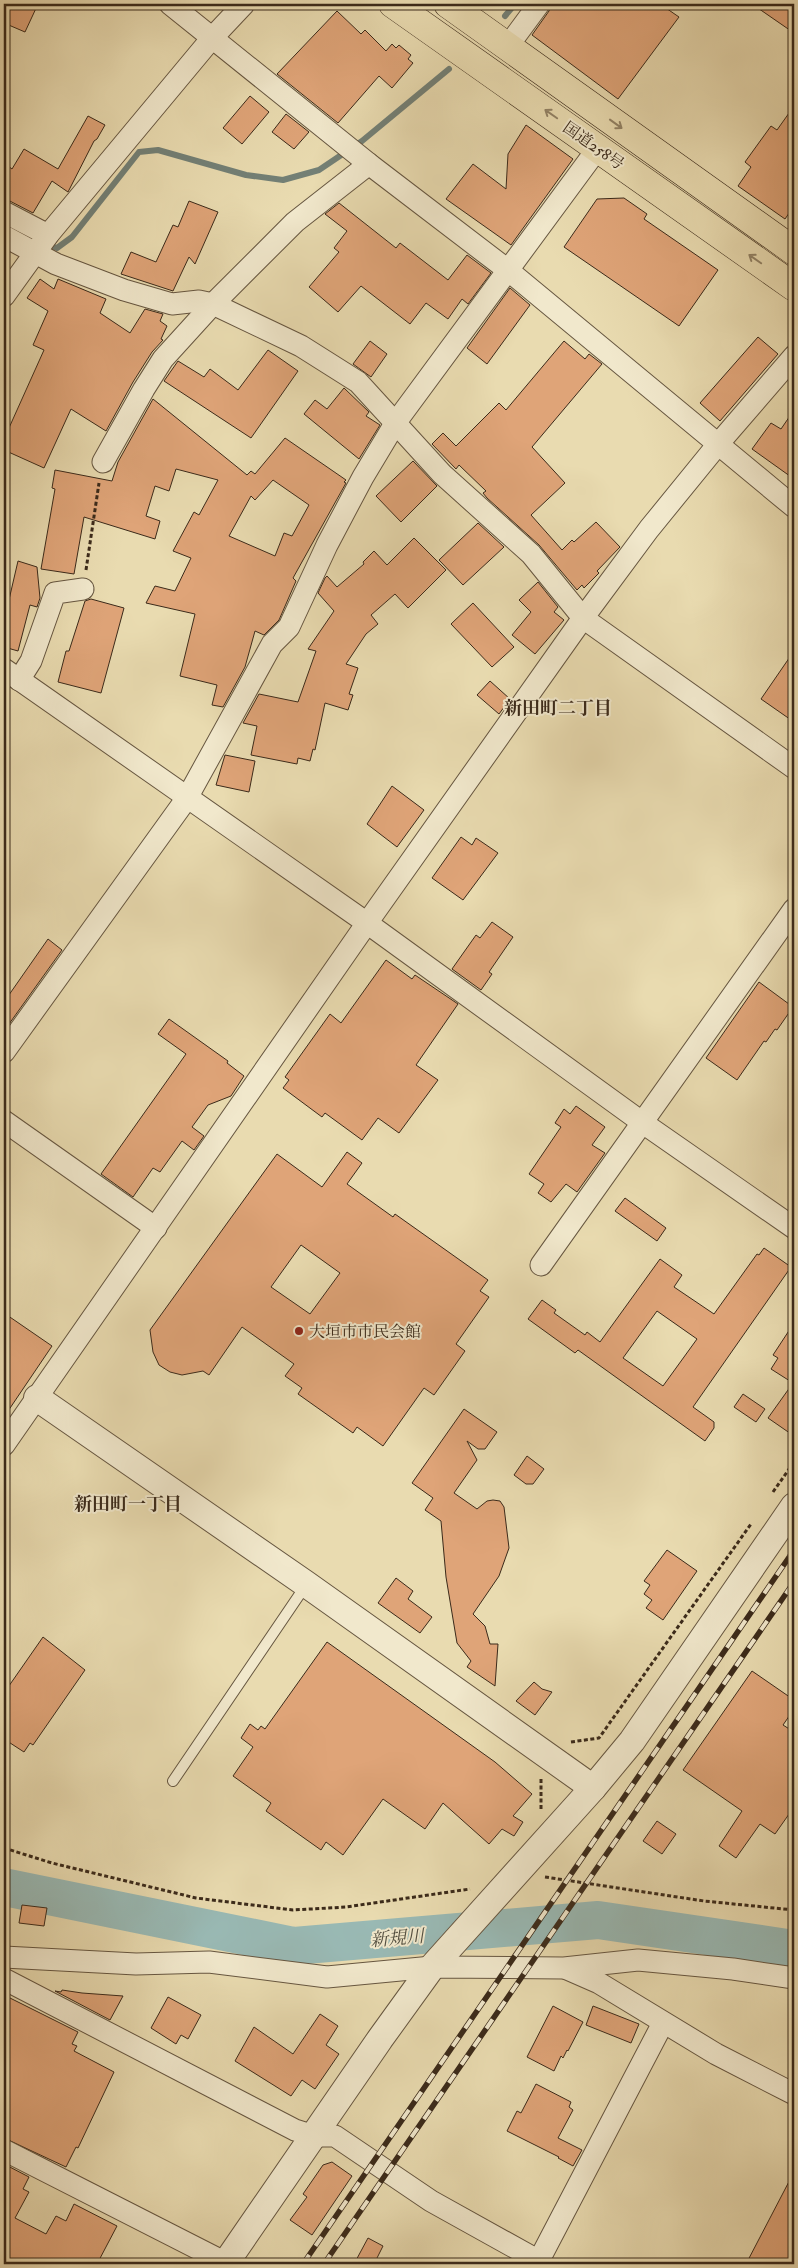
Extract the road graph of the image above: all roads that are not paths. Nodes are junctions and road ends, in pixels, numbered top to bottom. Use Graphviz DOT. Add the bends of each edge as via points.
graph roads {
  1 [pos="170,4"];
  2 [pos="244,4"];
  3 [pos="393,4"];
  4 [pos="448,4"];
  5 [pos="539,4"];
  6 [pos="212,38"];
  7 [pos="508,46"];
  8 [pos="598,148"];
  9 [pos="369,164"];
  10 [pos="4,212"];
  11 [pos="48,235"];
  12 [pos="4,236"];
  13 [pos="794,251"];
  14 [pos="35,253"];
  15 [pos="509,271"];
  16 [pos="794,287"];
  17 [pos="4,296"];
  18 [pos="213,304"];
  19 [pos="794,356"];
  20 [pos="396,422"];
  21 [pos="719,443"];
  22 [pos="103,462"];
  23 [pos="794,507"];
  24 [pos="83,589"];
  25 [pos="583,618"];
  26 [pos="11,674"];
  27 [pos="794,768"];
  28 [pos="187,798"];
  29 [pos="794,908"];
  30 [pos="367,923"];
  31 [pos="4,1052"];
  32 [pos="4,1121"];
  33 [pos="643,1124"];
  34 [pos="156,1228"];
  35 [pos="794,1228"];
  36 [pos="541,1265"];
  37 [pos="37,1398"];
  38 [pos="4,1445"];
  39 [pos="794,1506"];
  40 [pos="306,1584"];
  41 [pos="172,1781"];
  42 [pos="593,1788"];
  43 [pos="4,1958"];
  44 [pos="432,1967"];
  45 [pos="564,1968"];
  46 [pos="4,1978"];
  47 [pos="794,1978"];
  48 [pos="663,2024"];
  49 [pos="794,2094"];
  50 [pos="314,2136"];
  51 [pos="4,2150"];
  52 [pos="538,2262"];
  53 [pos="226,2264"];
  1 -- 6 [label="street"];
  2 -- 6 [label="street"];
  8 -- 3 [label="highway, 国道258号, one-way"];
  4 -- 7 [label="highway, 国道258号"];
  5 -- 7 [label="street"];
  6 -- 9 [label="street"];
  6 -- 11 [label="street"];
  7 -- 13 [label="highway, 国道258号, one-way"];
  8 -- 15 [label="street"];
  16 -- 8 [label="highway, 国道258号, one-way"];
  9 -- 15 [label="street"];
  9 -- 18 [label="street" via="294,222"];
  10 -- 11 [label="street"];
  11 -- 14 [label="street"];
  12 -- 14 [label="street"];
  14 -- 17 [label="street"];
  14 -- 18 [label="street" via="124,290 172,304 200,301"];
  15 -- 20 [label="street"];
  15 -- 21 [label="street"];
  18 -- 20 [label="street" via="302,346 358,382"];
  18 -- 22 [label="street" via="163,359"];
  19 -- 21 [label="street"];
  20 -- 25 [label="street" via="442,474 531,554"];
  20 -- 28 [label="street" via="327,545 289,627 272,644"];
  21 -- 23 [label="street"];
  21 -- 25 [label="street"];
  24 -- 26 [label="street" via="55,593 31,661"];
  25 -- 27 [label="street"];
  25 -- 30 [label="street"];
  26 -- 28 [label="street"];
  28 -- 30 [label="street"];
  28 -- 31 [label="street"];
  29 -- 33 [label="street"];
  30 -- 33 [label="street"];
  30 -- 34 [label="street"];
  32 -- 34 [label="street"];
  33 -- 35 [label="street"];
  33 -- 36 [label="street"];
  34 -- 37 [label="street"];
  37 -- 38 [label="street"];
  37 -- 40 [label="street"];
  39 -- 42 [label="street" via="632,1741"];
  40 -- 41 [label="lane"];
  40 -- 42 [label="street"];
  42 -- 44 [label="street" via="489,1890"];
  43 -- 44 [label="street" via="136,1964 209,1962 327,1977"];
  44 -- 45 [label="street"];
  44 -- 50 [label="street"];
  45 -- 47 [label="street" via="638,1960"];
  45 -- 48 [label="street" via="599,1983"];
  46 -- 50 [label="street" via="295,2130"];
  48 -- 49 [label="street"];
  48 -- 52 [label="street"];
  50 -- 52 [label="street" via="335,2136 432,2201"];
  50 -- 53 [label="street"];
  51 -- 53 [label="street"];
}
